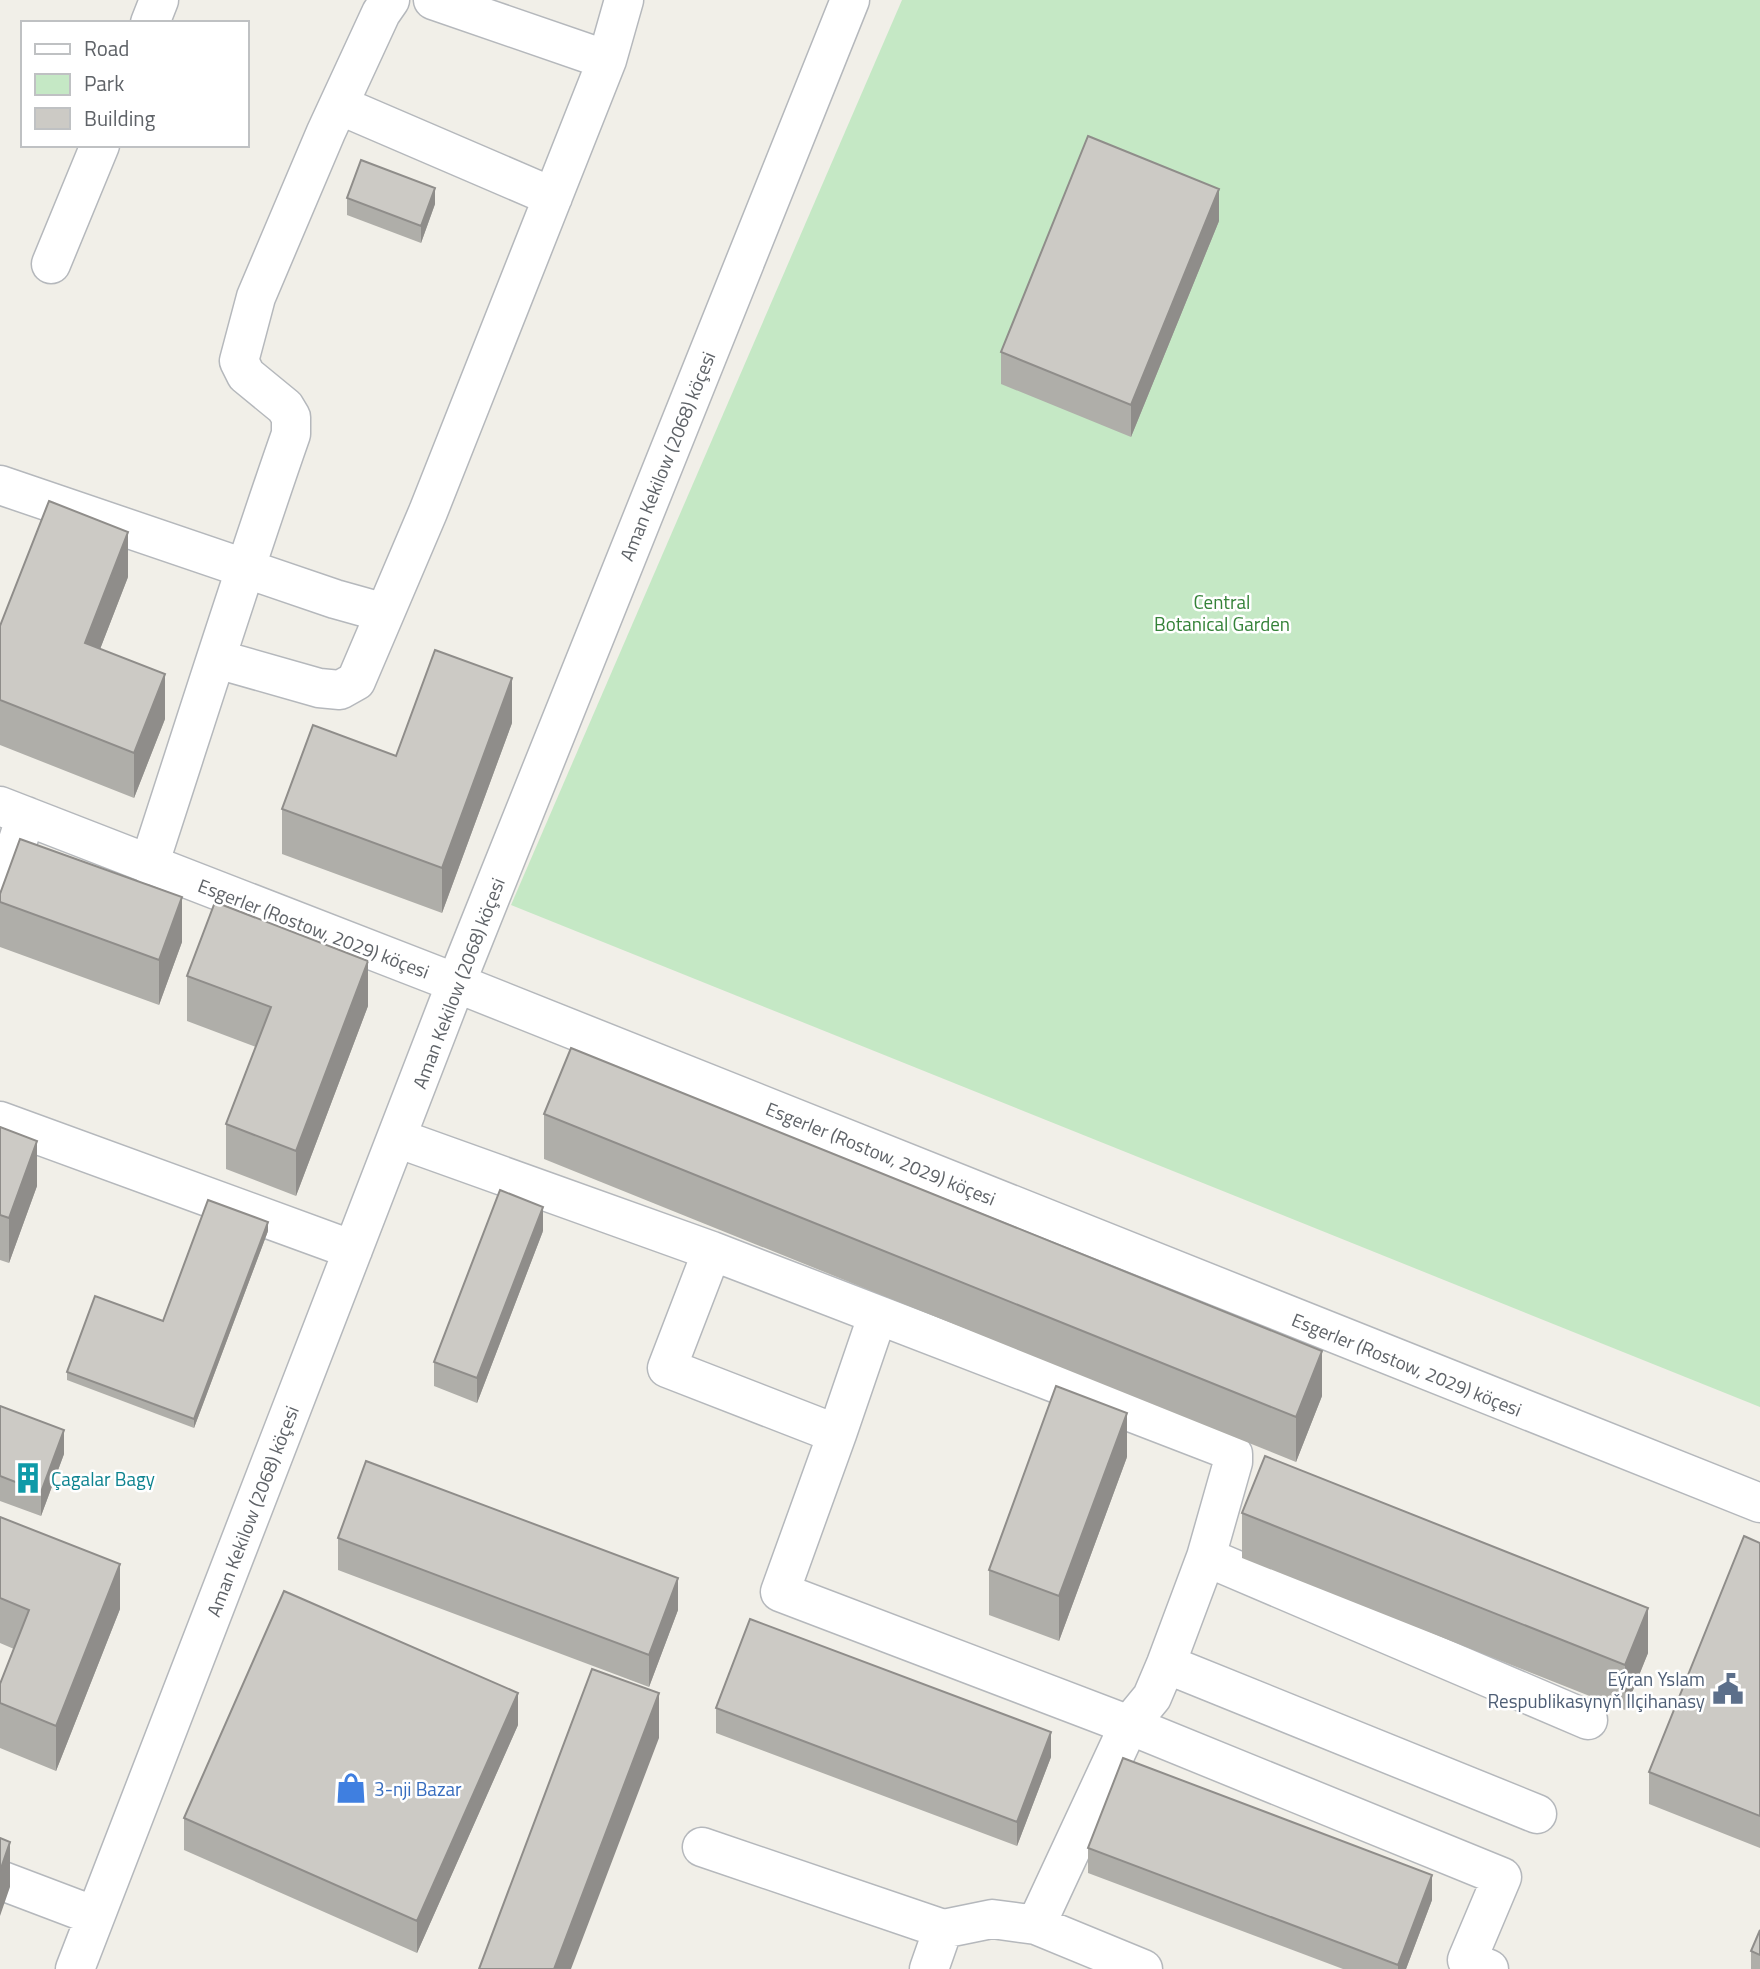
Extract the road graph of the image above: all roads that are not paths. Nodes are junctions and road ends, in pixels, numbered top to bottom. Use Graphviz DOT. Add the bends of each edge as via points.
graph roads {
  1 [pos="159,0"];
  2 [pos="390,0"];
  3 [pos="433,0"];
  4 [pos="624,0"];
  5 [pos="838,4"];
  6 [pos="151,21"];
  7 [pos="607,60"];
  8 [pos="339,105"];
  9 [pos="99,147"];
  10 [pos="553,197"];
  11 [pos="51,264"];
  12 [pos="0,485"];
  13 [pos="245,567"];
  14 [pos="385,613"];
  15 [pos="217,659"];
  16 [pos="13,811"];
  17 [pos="149,865"];
  18 [pos="0,895"];
  19 [pos="456,983"];
  20 [pos="0,1121"];
  21 [pos="397,1138"];
  22 [pos="353,1250"];
  23 [pos="712,1251"];
  24 [pos="877,1317"];
  25 [pos="837,1434"];
  26 [pos="1760,1503"];
  27 [pos="1206,1558"];
  28 [pos="1166,1664"];
  29 [pos="1588,1720"];
  30 [pos="1129,1725"];
  31 [pos="1537,1814"];
  32 [pos="702,1847"];
  33 [pos="0,1881"];
  34 [pos="95,1916"];
  35 [pos="1036,1925"];
  36 [pos="943,1929"];
  37 [pos="1473,1966"];
  38 [pos="75,1969"];
  39 [pos="929,1969"];
  40 [pos="1143,1969"];
  1 -- 6 [label="street"];
  2 -- 8 [label="street"];
  3 -- 7 [label="street"];
  4 -- 7 [label="street"];
  5 -- 19 [label="street, Aman Kekilow (2068) köçesi"];
  7 -- 10 [label="street"];
  8 -- 10 [label="street"];
  8 -- 13 [label="street" via="256,297 239,361 246,375 291,417 291,435"];
  9 -- 11 [label="street"];
  10 -- 14 [label="street"];
  12 -- 13 [label="street"];
  13 -- 14 [label="street"];
  13 -- 15 [label="street"];
  14 -- 15 [label="street" via="356,681 340,690"];
  15 -- 17 [label="street"];
  16 -- 17 [label="street, Esgerler (Rostow, 2029) köçesi"];
  16 -- 18 [label="street"];
  17 -- 19 [label="street, Esgerler (Rostow, 2029) köçesi"];
  19 -- 21 [label="street, Aman Kekilow (2068) köçesi"];
  19 -- 26 [label="street, Esgerler (Rostow, 2029) köçesi"];
  20 -- 22 [label="street"];
  21 -- 22 [label="street, Aman Kekilow (2068) köçesi"];
  21 -- 23 [label="street"];
  22 -- 34 [label="street, Aman Kekilow (2068) köçesi"];
  23 -- 24 [label="street"];
  23 -- 25 [label="street" via="667,1367"];
  24 -- 25 [label="street"];
  24 -- 27 [label="street" via="1229,1450 1233,1462"];
  25 -- 30 [label="street" via="780,1592"];
  27 -- 28 [label="street"];
  27 -- 29 [label="street"];
  28 -- 30 [label="street" via="1152,1697"];
  28 -- 31 [label="street"];
  30 -- 35 [label="street"];
  30 -- 37 [label="street" via="1502,1877"];
  32 -- 36 [label="street"];
  33 -- 34 [label="street"];
  34 -- 38 [label="street, Aman Kekilow (2068) köçesi"];
  35 -- 36 [label="street" via="992,1919"];
  35 -- 40 [label="street"];
  36 -- 39 [label="street"];
}
